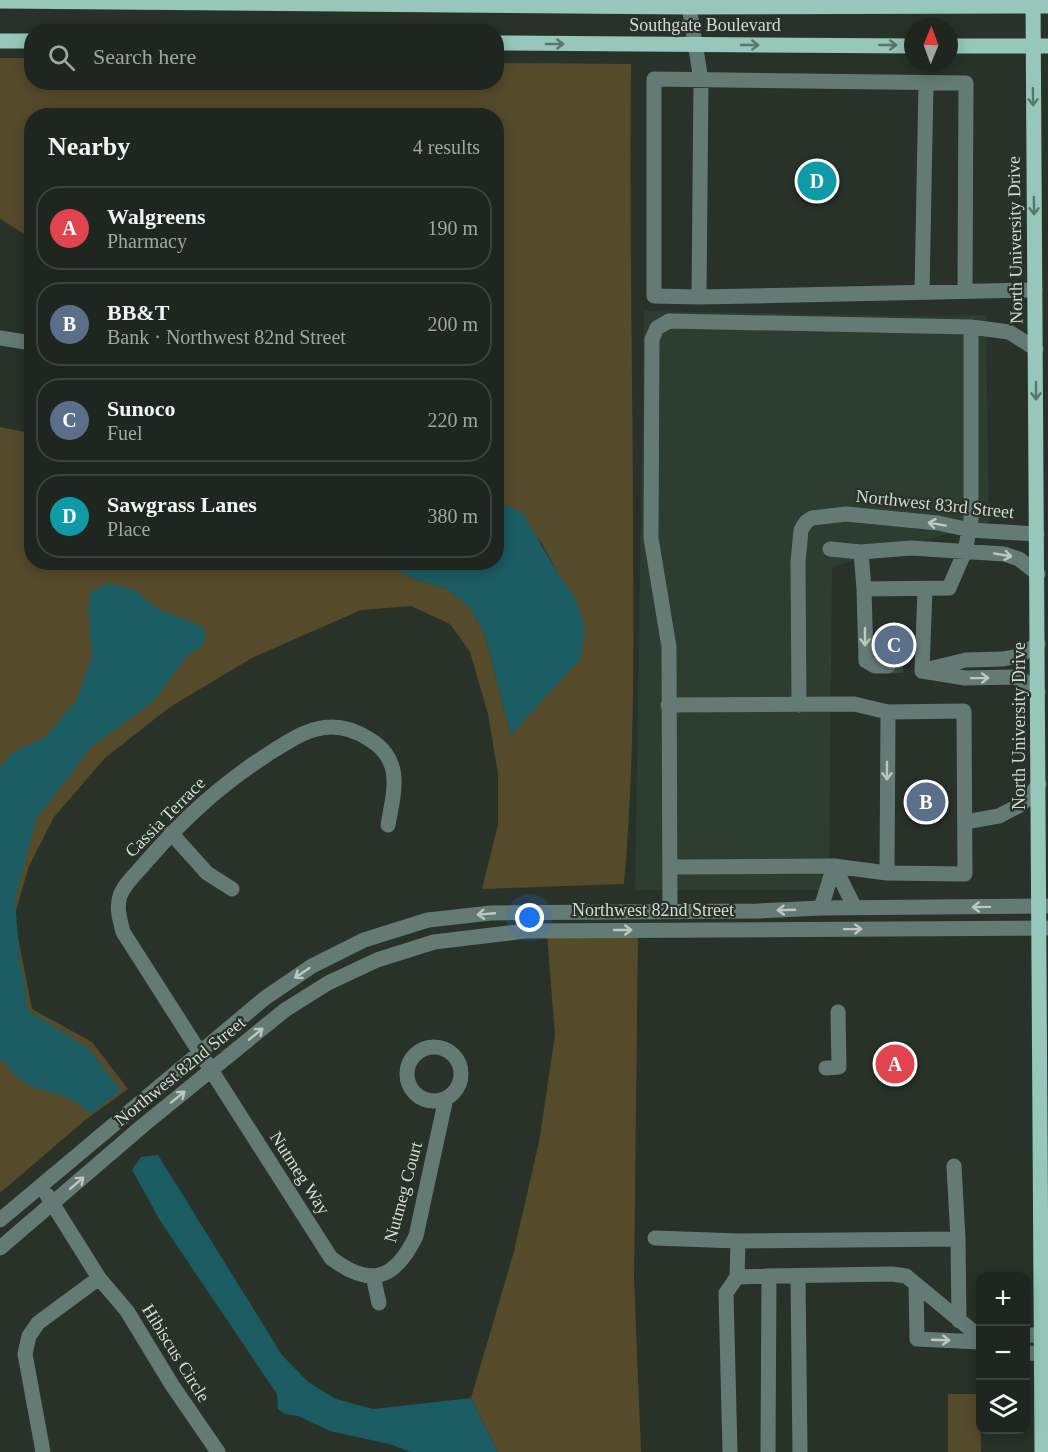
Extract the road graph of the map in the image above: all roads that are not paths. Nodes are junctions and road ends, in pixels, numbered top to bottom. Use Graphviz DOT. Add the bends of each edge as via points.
graph roads {
  1 [pos="0,1"];
  2 [pos="916,3"];
  3 [pos="688,4"];
  4 [pos="1038,4"];
  5 [pos="0,41"];
  6 [pos="24,41"];
  7 [pos="504,43"];
  8 [pos="695,44"];
  9 [pos="904,45"];
  10 [pos="958,46"];
  11 [pos="1040,46"];
  12 [pos="701,80"];
  13 [pos="926,83"];
  14 [pos="1035,290"];
  15 [pos="964,291"];
  16 [pos="922,292"];
  17 [pos="699,297"];
  18 [pos="970,327"];
  19 [pos="0,338"];
  20 [pos="24,341"];
  21 [pos="1036,349"];
  22 [pos="1036,458"];
  23 [pos="1048,500"];
  24 [pos="970,530"];
  25 [pos="1036,534"];
  26 [pos="1048,546"];
  27 [pos="830,549"];
  28 [pos="964,550"];
  29 [pos="861,552"];
  30 [pos="1038,574"];
  31 [pos="864,589"];
  32 [pos="925,589"];
  33 [pos="1038,644"];
  34 [pos="888,666"];
  35 [pos="919,667"];
  36 [pos="1038,692"];
  37 [pos="668,705"];
  38 [pos="799,705"];
  39 [pos="888,712"];
  40 [pos="1039,784"];
  41 [pos="965,822"];
  42 [pos="388,825"];
  43 [pos="171,833"];
  44 [pos="834,866"];
  45 [pos="671,867"];
  46 [pos="887,873"];
  47 [pos="232,889"];
  48 [pos="1044,906"];
  49 [pos="855,908"];
  50 [pos="821,909"];
  51 [pos="670,912"];
  52 [pos="1044,928"];
  53 [pos="838,1012"];
  54 [pos="199,1052"];
  55 [pos="826,1068"];
  56 [pos="211,1071"];
  57 [pos="446,1098"];
  58 [pos="954,1166"];
  59 [pos="40,1186"];
  60 [pos="53,1203"];
  61 [pos="0,1220"];
  62 [pos="14,1236"];
  63 [pos="655,1238"];
  64 [pos="957,1239"];
  65 [pos="738,1240"];
  66 [pos="0,1248"];
  67 [pos="373,1276"];
  68 [pos="769,1276"];
  69 [pos="798,1276"];
  70 [pos="738,1277"];
  71 [pos="99,1278"];
  72 [pos="916,1284"];
  73 [pos="379,1303"];
  74 [pos="958,1321"];
  75 [pos="976,1335"];
  76 [pos="1045,1335"];
  77 [pos="976,1342"];
  78 [pos="1030,1353"];
  79 [pos="1045,1354"];
  80 [pos="43,1452"];
  81 [pos="218,1452"];
  82 [pos="730,1452"];
  83 [pos="768,1452"];
  84 [pos="800,1452"];
  85 [pos="1042,1452"];
  1 -- 3 [label="main road, Southgate Boulevard"];
  2 -- 3 [label="main road, Southgate Boulevard"];
  2 -- 4 [label="main road, Southgate Boulevard"];
  3 -- 8 [label="street"];
  4 -- 11 [label="main road, North University Drive"];
  5 -- 6 [label="main road"];
  7 -- 8 [label="main road, Southgate Boulevard, one-way"];
  8 -- 9 [label="main road, Southgate Boulevard, one-way"];
  8 -- 12 [label="street"];
  10 -- 11 [label="main road"];
  11 -- 14 [label="main road, North University Drive, one-way"];
  12 -- 13 [label="street"];
  12 -- 17 [label="street"];
  12 -- 17 [label="street" via="654,80 654,296"];
  13 -- 15 [label="street" via="966,84"];
  13 -- 16 [label="street"];
  14 -- 15 [label="street"];
  14 -- 21 [label="main road, North University Drive"];
  15 -- 16 [label="street"];
  16 -- 17 [label="street"];
  18 -- 21 [label="street" via="1009,332"];
  18 -- 24 [label="street"];
  18 -- 37 [label="street" via="669,321 657,328 652,339 651,538 669,647"];
  19 -- 20 [label="street"];
  21 -- 22 [label="main road, North University Drive, one-way"];
  22 -- 23 [label="main road"];
  22 -- 25 [label="main road, North University Drive"];
  24 -- 25 [label="street, Northwest 83rd Street"];
  24 -- 28 [label="street"];
  24 -- 38 [label="street, Northwest 83rd Street, one-way" via="846,514 806,522 801,530 798,562"];
  25 -- 26 [label="main road"];
  25 -- 30 [label="main road, North University Drive"];
  27 -- 29 [label="street"];
  28 -- 29 [label="street" via="911,548"];
  28 -- 30 [label="street, one-way" via="1012,556"];
  28 -- 32 [label="street" via="949,588"];
  29 -- 31 [label="street"];
  30 -- 33 [label="main road, North University Drive"];
  31 -- 32 [label="street"];
  31 -- 34 [label="street, one-way" via="866,661"];
  32 -- 35 [label="street"];
  33 -- 35 [label="street" via="1019,656"];
  33 -- 36 [label="main road, North University Drive"];
  35 -- 36 [label="street, one-way" via="965,678 1013,677"];
  36 -- 40 [label="main road, North University Drive"];
  37 -- 38 [label="street"];
  37 -- 45 [label="street"];
  38 -- 39 [label="street" via="854,704"];
  39 -- 41 [label="street" via="964,711"];
  39 -- 46 [label="street, one-way"];
  40 -- 41 [label="street" via="1022,804 999,816"];
  40 -- 48 [label="main road, North University Drive"];
  41 -- 46 [label="street" via="964,873"];
  42 -- 43 [label="street, Cassia Terrace" via="396,784 392,765 381,746 340,727 315,729 249,766"];
  43 -- 47 [label="street" via="207,873"];
  43 -- 54 [label="street, Cassia Terrace" via="130,880 120,896 118,913 123,932"];
  44 -- 45 [label="street"];
  44 -- 46 [label="street"];
  44 -- 49 [label="street"];
  44 -- 50 [label="street"];
  45 -- 51 [label="street"];
  48 -- 49 [label="street, Northwest 82nd Street, one-way"];
  48 -- 52 [label="main road, North University Drive"];
  49 -- 50 [label="street, Northwest 82nd Street"];
  50 -- 51 [label="street, Northwest 82nd Street, one-way"];
  51 -- 54 [label="street, Northwest 82nd Street, one-way" via="490,913 428,920 364,940 312,966"];
  56 -- 52 [label="street, Northwest 82nd Street, one-way" via="285,1010 328,983 377,960 434,942 526,931"];
  52 -- 76 [label="main road, North University Drive"];
  53 -- 55 [label="street" via="839,1067"];
  54 -- 56 [label="street, Cassia Terrace"];
  54 -- 59 [label="street, Northwest 82nd Street"];
  60 -- 56 [label="street, Northwest 82nd Street, one-way"];
  56 -- 67 [label="street, Nutmeg Way" via="331,1258 348,1271"];
  57 -- 67 [label="street, Nutmeg Court" via="416,1236 406,1256 391,1271"];
  58 -- 64 [label="street"];
  59 -- 60 [label="street, Hibiscus Circle"];
  59 -- 61 [label="street, Northwest 82nd Street"];
  60 -- 62 [label="street, Northwest 82nd Street"];
  60 -- 71 [label="street, Hibiscus Circle"];
  61 -- 62 [label="street"];
  62 -- 66 [label="street, Northwest 82nd Street"];
  63 -- 65 [label="street"];
  64 -- 65 [label="street"];
  64 -- 74 [label="street"];
  65 -- 70 [label="street"];
  67 -- 73 [label="street"];
  68 -- 69 [label="street"];
  68 -- 70 [label="street"];
  68 -- 83 [label="street"];
  69 -- 72 [label="street" via="892,1274 906,1276"];
  69 -- 84 [label="street"];
  70 -- 82 [label="street" via="726,1293"];
  71 -- 80 [label="street" via="38,1323 29,1336 26,1354"];
  71 -- 81 [label="street, Hibiscus Circle" via="127,1311"];
  72 -- 74 [label="street"];
  72 -- 77 [label="street, one-way" via="917,1339"];
  74 -- 75 [label="street"];
  76 -- 79 [label="main road, North University Drive"];
  78 -- 79 [label="street"];
  79 -- 85 [label="main road, North University Drive"];
}
